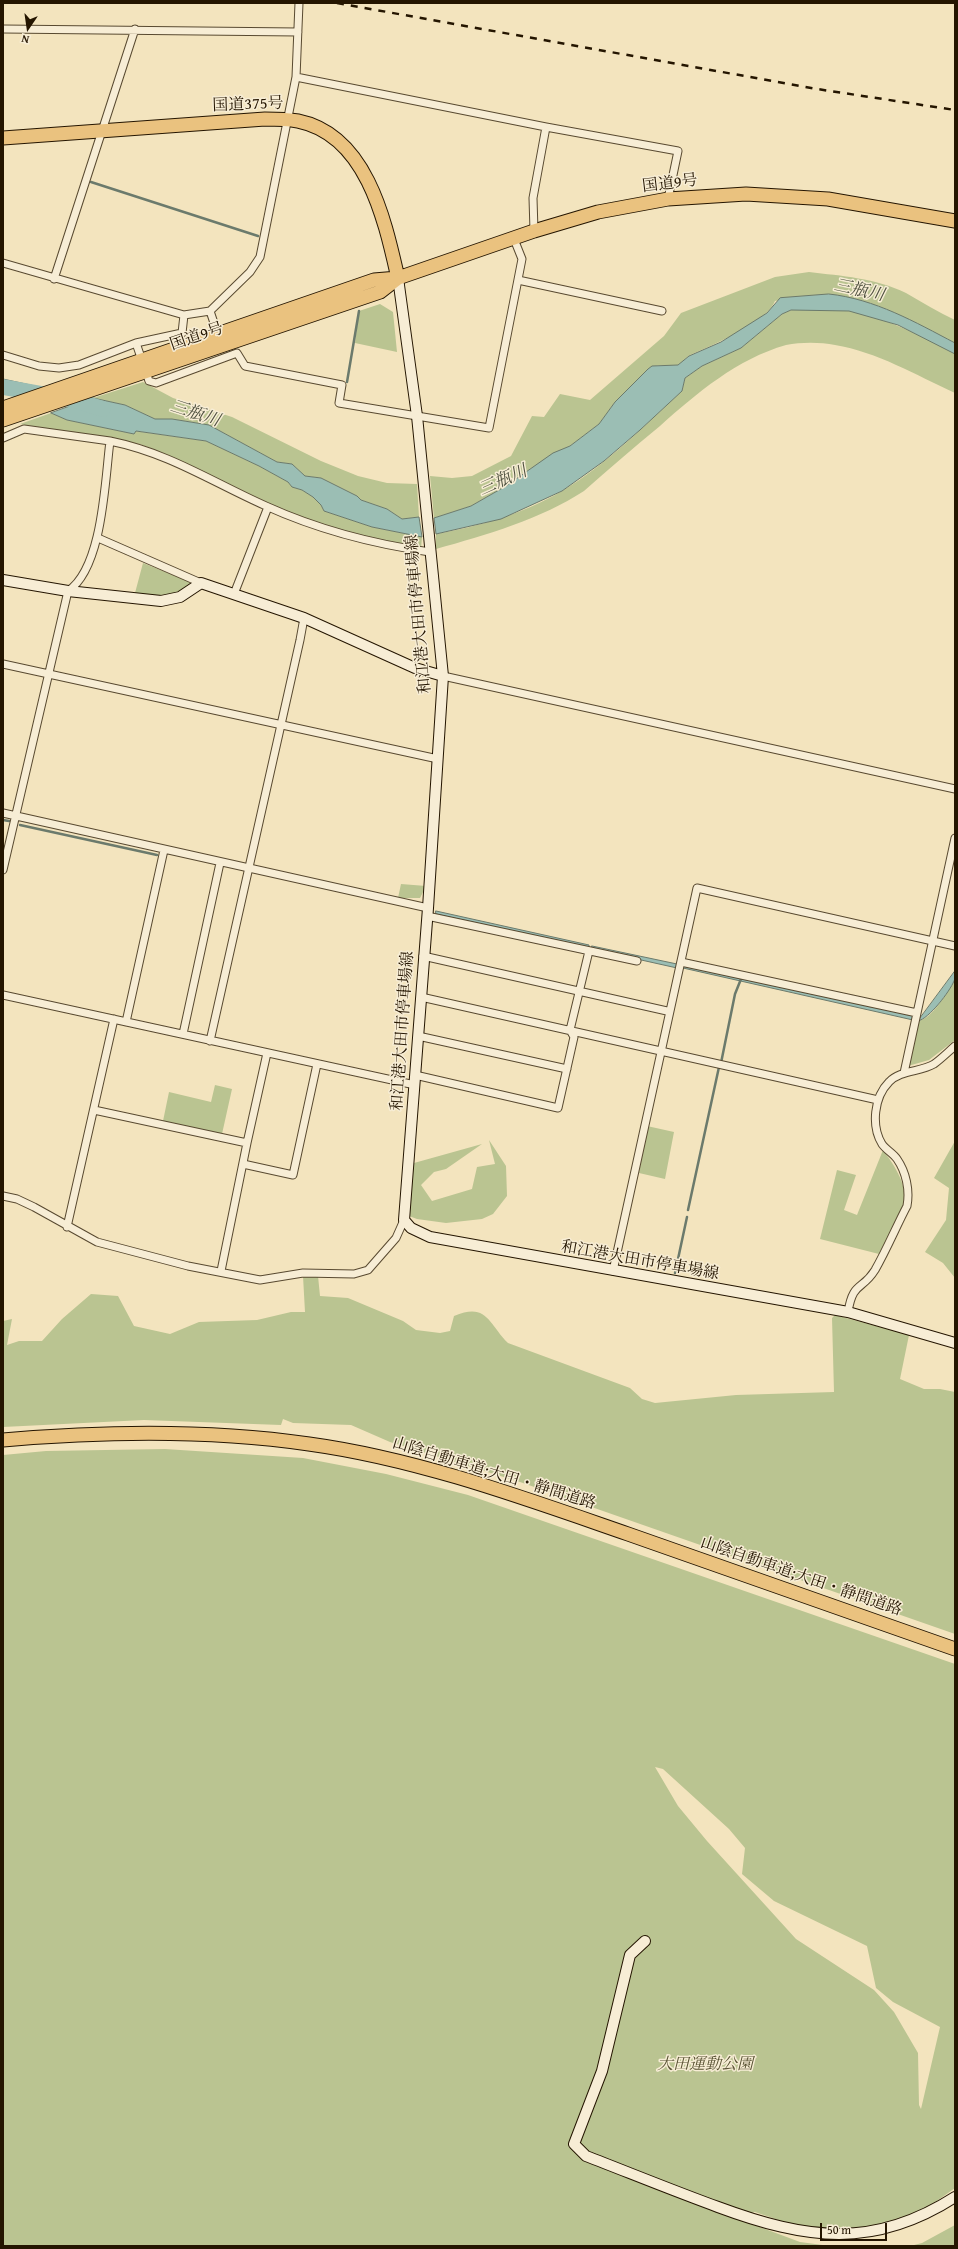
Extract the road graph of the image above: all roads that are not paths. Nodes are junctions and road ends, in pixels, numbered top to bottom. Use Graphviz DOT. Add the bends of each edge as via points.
graph roads {
  1 [pos="299,3"];
  2 [pos="3,28"];
  3 [pos="135,29"];
  4 [pos="298,32"];
  5 [pos="296,77"];
  6 [pos="286,119"];
  7 [pos="546,127"];
  8 [pos="102,132"];
  9 [pos="3,138"];
  10 [pos="668,199"];
  11 [pos="955,221"];
  12 [pos="534,231"];
  13 [pos="514,238"];
  14 [pos="3,263"];
  15 [pos="398,278"];
  16 [pos="54,279"];
  17 [pos="518,280"];
  18 [pos="210,311"];
  19 [pos="662,311"];
  20 [pos="184,315"];
  21 [pos="220,340"];
  22 [pos="136,343"];
  23 [pos="3,355"];
  24 [pos="144,366"];
  25 [pos="3,408"];
  26 [pos="417,416"];
  27 [pos="3,420"];
  28 [pos="3,438"];
  29 [pos="110,440"];
  30 [pos="268,507"];
  31 [pos="98,538"];
  32 [pos="429,549"];
  33 [pos="3,580"];
  34 [pos="201,583"];
  35 [pos="68,591"];
  36 [pos="234,594"];
  37 [pos="304,618"];
  38 [pos="3,664"];
  39 [pos="47,673"];
  40 [pos="443,676"];
  41 [pos="281,725"];
  42 [pos="438,760"];
  43 [pos="955,789"];
  44 [pos="3,813"];
  45 [pos="15,816"];
  46 [pos="955,838"];
  47 [pos="164,850"];
  48 [pos="220,863"];
  49 [pos="248,869"];
  50 [pos="3,870"];
  51 [pos="428,912"];
  52 [pos="933,941"];
  53 [pos="955,946"];
  54 [pos="589,951"];
  55 [pos="424,956"];
  56 [pos="638,961"];
  57 [pos="681,962"];
  58 [pos="579,990"];
  59 [pos="3,995"];
  60 [pos="421,997"];
  61 [pos="667,1011"];
  62 [pos="917,1013"];
  63 [pos="114,1019"];
  64 [pos="126,1022"];
  65 [pos="570,1030"];
  66 [pos="182,1034"];
  67 [pos="418,1036"];
  68 [pos="210,1041"];
  69 [pos="955,1046"];
  70 [pos="662,1052"];
  71 [pos="267,1053"];
  72 [pos="317,1064"];
  73 [pos="567,1069"];
  74 [pos="904,1074"];
  75 [pos="415,1080"];
  76 [pos="878,1100"];
  77 [pos="94,1110"];
  78 [pos="247,1143"];
  79 [pos="243,1164"];
  80 [pos="3,1196"];
  81 [pos="404,1220"];
  82 [pos="67,1227"];
  83 [pos="221,1271"];
  84 [pos="613,1271"];
  85 [pos="848,1312"];
  86 [pos="955,1343"];
  87 [pos="3,1440"];
  88 [pos="955,1649"];
  89 [pos="645,1941"];
  90 [pos="955,2197"];
  1 -- 4 [label="street"];
  2 -- 3 [label="street"];
  3 -- 4 [label="street"];
  3 -- 8 [label="street"];
  4 -- 5 [label="street"];
  5 -- 6 [label="street"];
  5 -- 7 [label="street"];
  6 -- 8 [label="highway, 国道375号"];
  6 -- 15 [label="highway, 国道375号" via="300,121 320,129 360,163 386,227"];
  6 -- 18 [label="street" via="260,256 250,272"];
  7 -- 10 [label="street" via="678,151"];
  7 -- 12 [label="street" via="533,198"];
  8 -- 9 [label="highway, 国道375号"];
  8 -- 16 [label="street"];
  10 -- 11 [label="highway, 国道9号" via="746,194 828,199"];
  10 -- 12 [label="highway, 国道9号" via="598,212"];
  12 -- 13 [label="highway, 国道9号"];
  13 -- 15 [label="highway, 国道9号"];
  13 -- 17 [label="street" via="522,259"];
  14 -- 16 [label="street"];
  15 -- 21 [label="highway, 国道9号" via="380,292"];
  15 -- 26 [label="main road, 和江港大田市停車場線"];
  16 -- 20 [label="street"];
  17 -- 19 [label="street"];
  17 -- 26 [label="street" via="488,428"];
  18 -- 20 [label="street"];
  18 -- 21 [label="street"];
  20 -- 22 [label="street" via="182,333"];
  21 -- 24 [label="highway, 国道9号"];
  22 -- 23 [label="street" via="78,364 59,368 39,366"];
  22 -- 24 [label="street"];
  24 -- 25 [label="highway, 国道9号" via="85,380"];
  24 -- 26 [label="street" via="149,381 156,383 237,353 244,366 342,385 339,403"];
  24 -- 27 [label="highway, 国道9号" via="117,382"];
  26 -- 32 [label="main road, 和江港大田市停車場線"];
  28 -- 29 [label="street" via="24,429"];
  29 -- 30 [label="street" via="139,446 163,455"];
  29 -- 31 [label="street"];
  30 -- 32 [label="street" via="350,537"];
  30 -- 36 [label="street"];
  31 -- 34 [label="street"];
  31 -- 35 [label="street" via="76,586"];
  32 -- 40 [label="main road, 和江港大田市停車場線"];
  33 -- 35 [label="main road"];
  34 -- 35 [label="main road" via="180,597 161,601"];
  34 -- 36 [label="main road"];
  35 -- 39 [label="street"];
  36 -- 37 [label="main road"];
  37 -- 40 [label="main road" via="415,668"];
  37 -- 41 [label="street"];
  38 -- 39 [label="street"];
  39 -- 41 [label="street"];
  39 -- 45 [label="street"];
  40 -- 42 [label="main road, 和江港大田市停車場線"];
  40 -- 43 [label="street"];
  41 -- 42 [label="street"];
  41 -- 49 [label="street"];
  42 -- 51 [label="main road, 和江港大田市停車場線"];
  44 -- 45 [label="street"];
  45 -- 47 [label="street"];
  45 -- 50 [label="street"];
  46 -- 52 [label="street"];
  47 -- 48 [label="street"];
  47 -- 64 [label="street"];
  48 -- 49 [label="street"];
  48 -- 66 [label="street"];
  49 -- 51 [label="street"];
  49 -- 68 [label="street"];
  51 -- 54 [label="street"];
  51 -- 55 [label="main road, 和江港大田市停車場線"];
  52 -- 53 [label="street"];
  52 -- 57 [label="street" via="697,888"];
  52 -- 62 [label="street"];
  54 -- 56 [label="street"];
  54 -- 58 [label="street"];
  55 -- 58 [label="street"];
  55 -- 60 [label="main road, 和江港大田市停車場線"];
  57 -- 62 [label="street"];
  57 -- 70 [label="street"];
  58 -- 61 [label="street"];
  58 -- 65 [label="street"];
  59 -- 63 [label="street"];
  60 -- 65 [label="street"];
  60 -- 67 [label="main road, 和江港大田市停車場線"];
  62 -- 74 [label="street"];
  63 -- 64 [label="street"];
  63 -- 77 [label="street"];
  64 -- 66 [label="street"];
  65 -- 70 [label="street"];
  65 -- 73 [label="street" via="574,1037"];
  66 -- 68 [label="street"];
  67 -- 73 [label="street"];
  67 -- 75 [label="main road, 和江港大田市停車場線"];
  68 -- 71 [label="street"];
  69 -- 74 [label="street" via="933,1064"];
  70 -- 76 [label="street"];
  70 -- 84 [label="street"];
  71 -- 72 [label="street"];
  71 -- 78 [label="street"];
  72 -- 75 [label="street"];
  72 -- 79 [label="street" via="293,1175"];
  73 -- 75 [label="street" via="558,1108"];
  74 -- 76 [label="street" via="889,1081"];
  75 -- 81 [label="main road, 和江港大田市停車場線"];
  76 -- 85 [label="street" via="875,1116 877,1130 882,1144 897,1159 909,1194 907,1206 874,1271 854,1290"];
  77 -- 78 [label="street"];
  77 -- 82 [label="street"];
  78 -- 79 [label="street"];
  79 -- 83 [label="street"];
  80 -- 82 [label="street" via="34,1207"];
  81 -- 83 [label="street" via="396,1238 368,1270 354,1274 302,1273 260,1280"];
  81 -- 84 [label="main road, 和江港大田市停車場線" via="411,1228 430,1237"];
  82 -- 83 [label="street" via="97,1242 188,1266"];
  84 -- 85 [label="main road, 和江港大田市停車場線"];
  85 -- 86 [label="main road, 和江港大田市停車場線"];
  87 -- 88 [label="highway, 山陰自動車道;大田・静間道路" via="100,1433 180,1432 264,1438 378,1457 451,1476 587,1520"];
  89 -- 90 [label="main road" via="630,1955 602,2072 574,2144 586,2156 751,2220 782,2230 825,2238 874,2236 900,2229 922,2220"];
}
